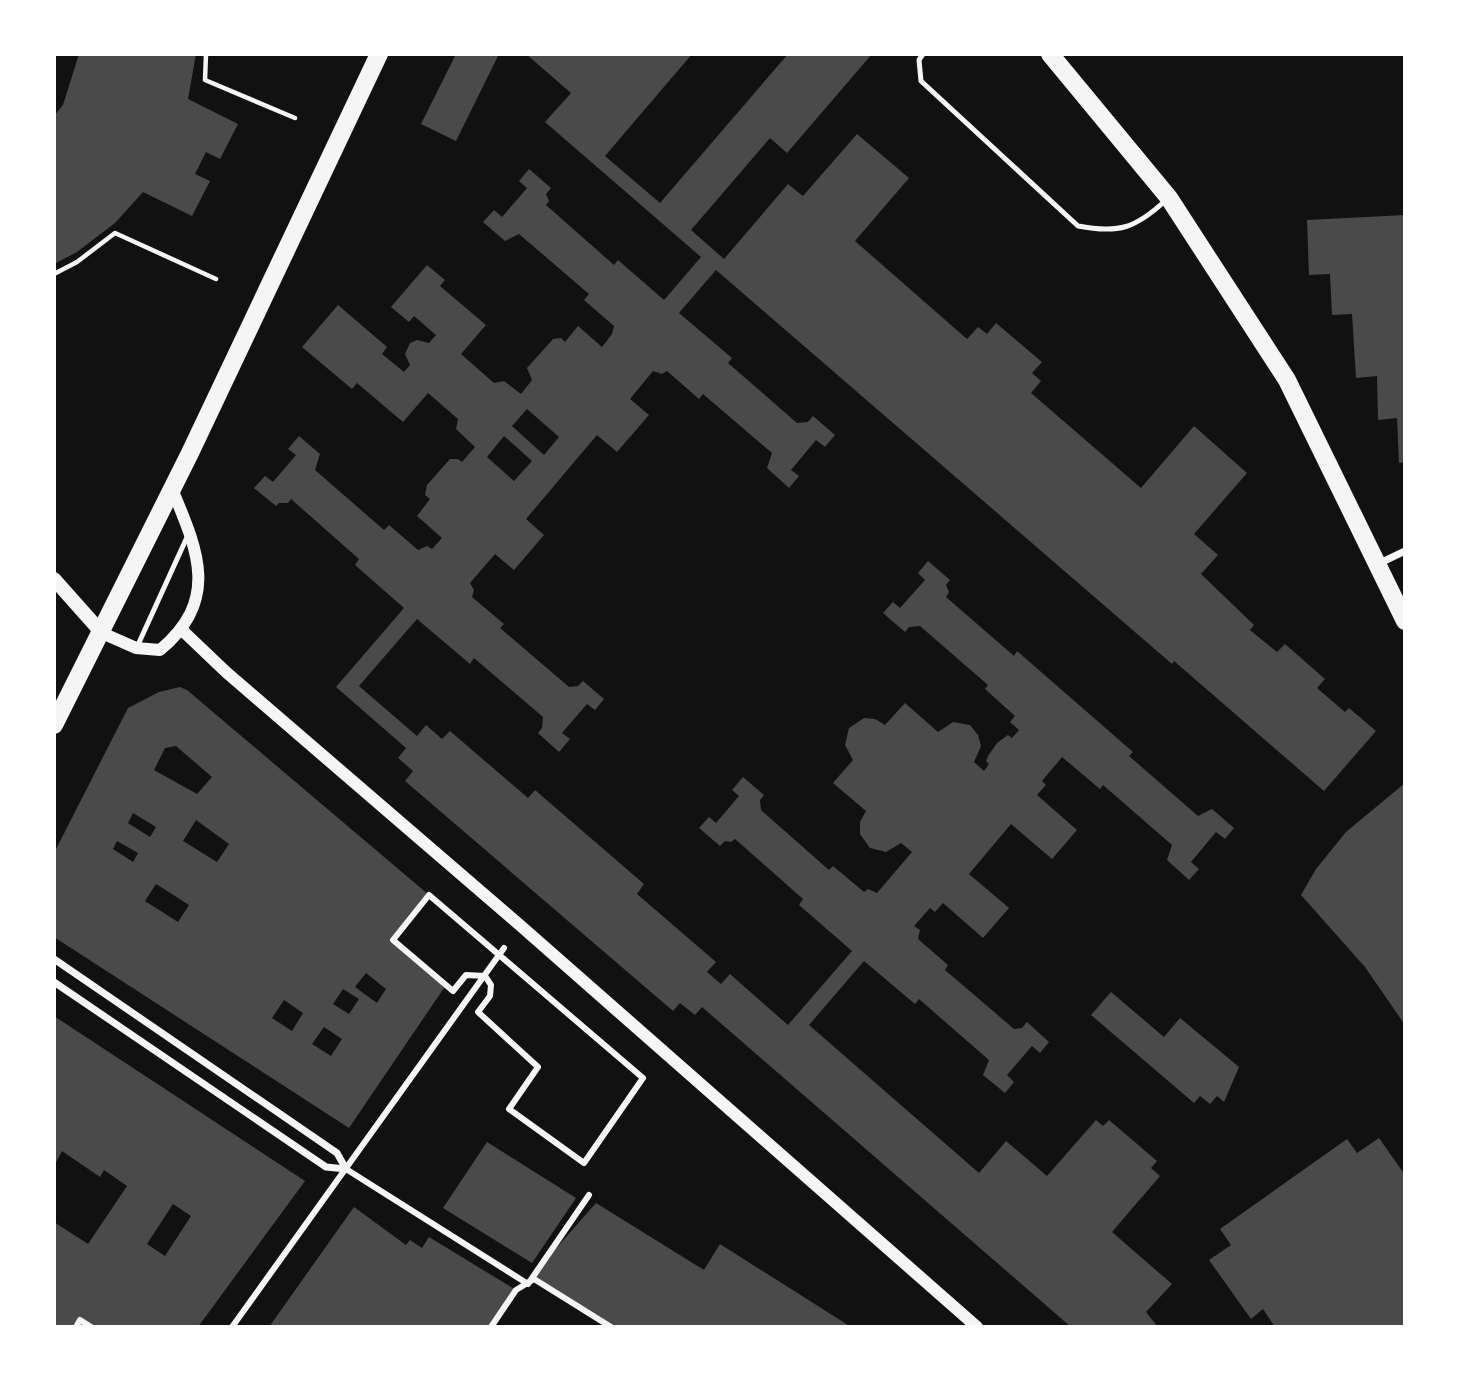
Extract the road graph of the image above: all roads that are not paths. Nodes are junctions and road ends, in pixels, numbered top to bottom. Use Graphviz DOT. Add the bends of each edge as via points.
graph roads {
  1 [pos="379,54"];
  2 [pos="923,54"];
  3 [pos="1050,54"];
  4 [pos="1169,198"];
  5 [pos="172,489"];
  6 [pos="190,532"];
  7 [pos="1405,551"];
  8 [pos="1377,564"];
  9 [pos="54,579"];
  10 [pos="1405,621"];
  11 [pos="183,631"];
  12 [pos="102,633"];
  13 [pos="136,648"];
  14 [pos="54,726"];
  15 [pos="502,951"];
  16 [pos="54,959"];
  17 [pos="485,976"];
  18 [pos="54,982"];
  19 [pos="346,1168"];
  20 [pos="589,1195"];
  21 [pos="528,1284"];
  22 [pos="76,1327"];
  23 [pos="91,1327"];
  24 [pos="232,1327"];
  25 [pos="491,1327"];
  26 [pos="611,1327"];
  27 [pos="976,1327"];
  1 -- 5 [label="main road"];
  2 -- 4 [label="lane" via="919,60 921,81 1078,226 1107,231 1133,225"];
  3 -- 4 [label="main road"];
  4 -- 8 [label="main road" via="1287,380"];
  5 -- 6 [label="street"];
  5 -- 12 [label="main road"];
  6 -- 11 [label="street" via="200,585"];
  6 -- 13 [label="lane"];
  7 -- 8 [label="street"];
  8 -- 10 [label="main road"];
  9 -- 12 [label="main road"];
  11 -- 13 [label="street" via="160,650"];
  11 -- 27 [label="street"];
  12 -- 13 [label="street"];
  12 -- 14 [label="main road"];
  15 -- 17 [label="street"];
  15 -- 17 [label="street" via="429,895 393,940 453,991 466,975"];
  15 -- 17 [label="street" via="643,1078 584,1163 509,1109 538,1067 478,1012 490,996 491,985"];
  16 -- 19 [label="street" via="337,1153"];
  17 -- 19 [label="street"];
  18 -- 19 [label="street" via="326,1167"];
  19 -- 21 [label="street"];
  19 -- 24 [label="street"];
  20 -- 21 [label="street"];
  21 -- 25 [label="street" via="516,1290"];
  21 -- 26 [label="street" via="534,1279"];
  22 -- 23 [label="street" via="80,1320"];
}
